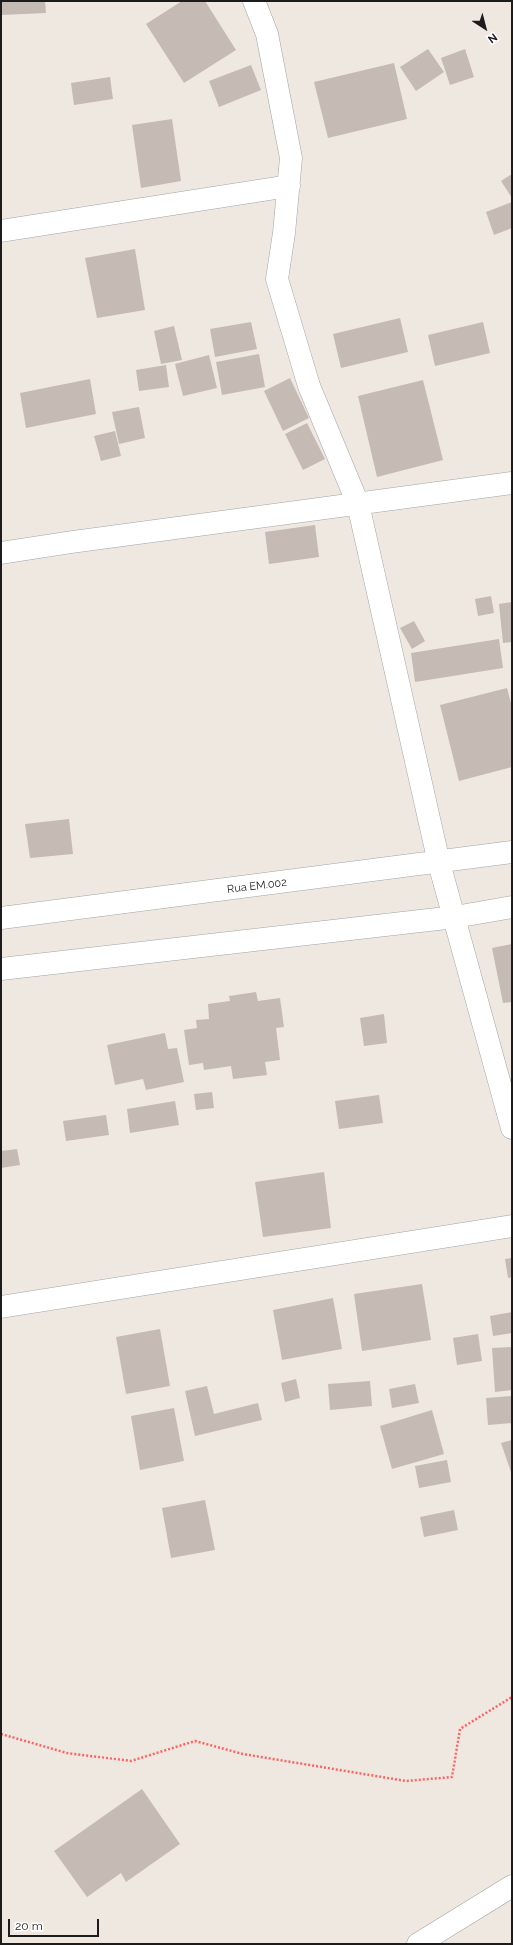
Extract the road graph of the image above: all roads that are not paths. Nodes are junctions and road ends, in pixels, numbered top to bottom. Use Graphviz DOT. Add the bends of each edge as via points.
graph roads {
  1 [pos="254,1"];
  2 [pos="289,186"];
  3 [pos="1,231"];
  4 [pos="512,483"];
  5 [pos="358,504"];
  6 [pos="1,553"];
  7 [pos="512,852"];
  8 [pos="439,863"];
  9 [pos="512,908"];
  10 [pos="455,917"];
  11 [pos="1,918"];
  12 [pos="1,969"];
  13 [pos="512,1128"];
  14 [pos="512,1226"];
  15 [pos="1,1307"];
  16 [pos="512,1886"];
  17 [pos="418,1944"];
  1 -- 2 [label="street" via="267,34 290,150"];
  2 -- 3 [label="street"];
  2 -- 5 [label="street" via="277,279 309,386"];
  4 -- 5 [label="street"];
  5 -- 6 [label="street"];
  5 -- 8 [label="street"];
  7 -- 8 [label="street, Rua EM.002"];
  8 -- 10 [label="street"];
  8 -- 11 [label="street, Rua EM.002"];
  9 -- 10 [label="street"];
  10 -- 12 [label="street"];
  10 -- 13 [label="street"];
  14 -- 15 [label="street"];
  16 -- 17 [label="street"];
}
